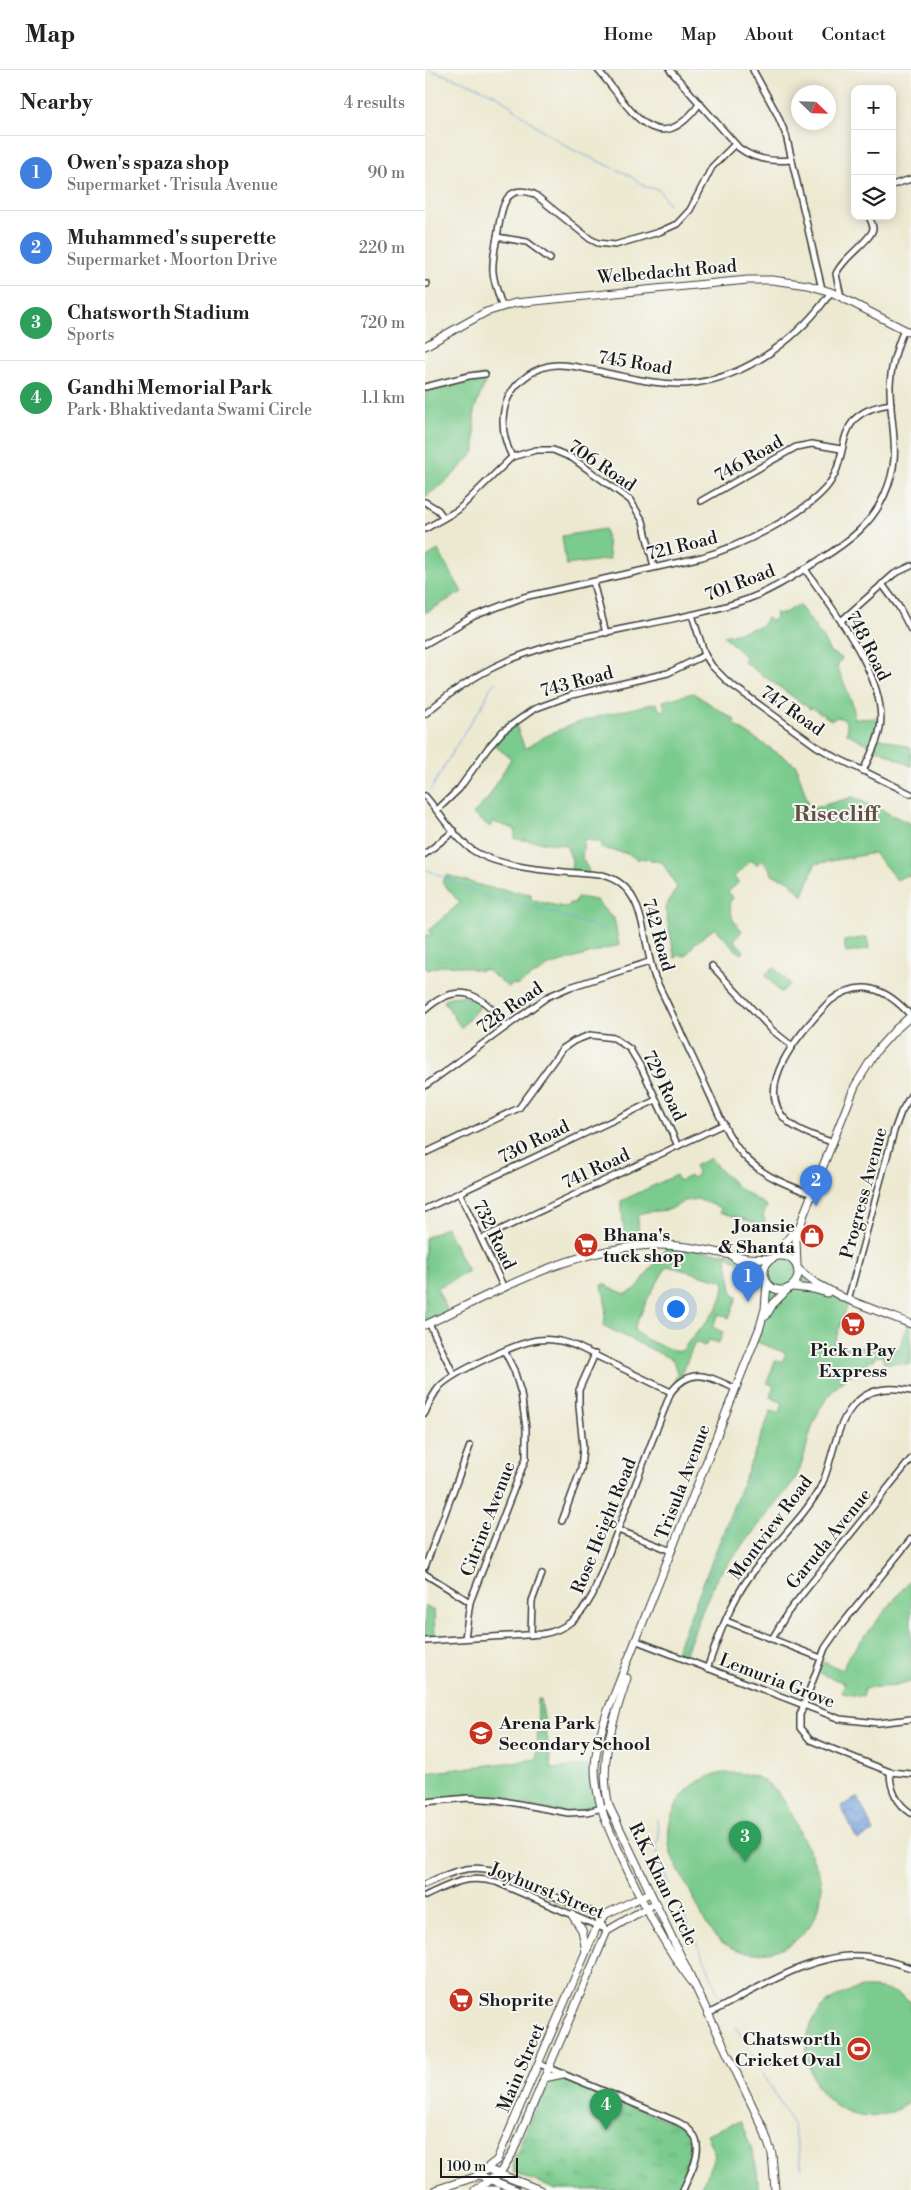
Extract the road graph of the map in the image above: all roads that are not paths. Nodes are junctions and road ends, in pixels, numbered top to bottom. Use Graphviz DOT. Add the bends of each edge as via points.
graph roads {
  1 [pos="598,70"];
  2 [pos="670,70"];
  3 [pos="753,70"];
  4 [pos="700,103"];
  5 [pos="735,144"];
  6 [pos="791,160"];
  7 [pos="911,179"];
  8 [pos="896,184"];
  9 [pos="870,220"];
  10 [pos="497,237"];
  11 [pos="549,260"];
  12 [pos="822,289"];
  13 [pos="831,292"];
  14 [pos="841,297"];
  15 [pos="502,306"];
  16 [pos="904,329"];
  17 [pos="911,333"];
  18 [pos="425,346"];
  19 [pos="485,374"];
  20 [pos="425,387"];
  21 [pos="891,404"];
  22 [pos="841,449"];
  23 [pos="512,457"];
  24 [pos="425,502"];
  25 [pos="701,502"];
  26 [pos="444,518"];
  27 [pos="425,529"];
  28 [pos="911,566"];
  29 [pos="653,567"];
  30 [pos="805,569"];
  31 [pos="593,582"];
  32 [pos="882,584"];
  33 [pos="692,615"];
  34 [pos="842,620"];
  35 [pos="911,630"];
  36 [pos="606,633"];
  37 [pos="425,644"];
  38 [pos="705,655"];
  39 [pos="425,714"];
  40 [pos="863,771"];
  41 [pos="911,794"];
  42 [pos="425,796"];
  43 [pos="437,810"];
  44 [pos="454,831"];
  45 [pos="425,854"];
  46 [pos="649,962"];
  47 [pos="712,966"];
  48 [pos="425,1010"];
  49 [pos="911,1016"];
  50 [pos="506,1027"];
  51 [pos="792,1046"];
  52 [pos="425,1086"];
  53 [pos="911,1095"];
  54 [pos="656,1100"];
  55 [pos="724,1124"];
  56 [pos="831,1142"];
  57 [pos="678,1146"];
  58 [pos="425,1153"];
  59 [pos="460,1194"];
  60 [pos="812,1194"];
  61 [pos="425,1209"];
  62 [pos="804,1214"];
  63 [pos="481,1239"];
  64 [pos="720,1252"];
  65 [pos="773,1258"];
  66 [pos="798,1268"];
  67 [pos="766,1280"];
  68 [pos="504,1288"];
  69 [pos="790,1288"];
  70 [pos="846,1299"];
  71 [pos="427,1324"];
  72 [pos="911,1324"];
  73 [pos="760,1327"];
  74 [pos="505,1352"];
  75 [pos="595,1354"];
  76 [pos="454,1375"];
  77 [pos="736,1389"];
  78 [pos="911,1391"];
  79 [pos="671,1392"];
  80 [pos="425,1413"];
  81 [pos="470,1446"];
  82 [pos="911,1459"];
  83 [pos="562,1521"];
  84 [pos="618,1530"];
  85 [pos="911,1539"];
  86 [pos="672,1551"];
  87 [pos="425,1567"];
  88 [pos="425,1574"];
  89 [pos="542,1574"];
  90 [pos="470,1602"];
  91 [pos="726,1621"];
  92 [pos="531,1636"];
  93 [pos="465,1638"];
  94 [pos="425,1640"];
  95 [pos="772,1640"];
  96 [pos="636,1645"];
  97 [pos="821,1658"];
  98 [pos="707,1669"];
  99 [pos="803,1706"];
  100 [pos="911,1718"];
  101 [pos="889,1772"];
  102 [pos="911,1774"];
  103 [pos="425,1802"];
  104 [pos="609,1806"];
  105 [pos="601,1808"];
  106 [pos="911,1813"];
  107 [pos="425,1884"];
  108 [pos="650,1893"];
  109 [pos="425,1896"];
  110 [pos="641,1898"];
  111 [pos="655,1904"];
  112 [pos="646,1908"];
  113 [pos="592,1912"];
  114 [pos="606,1914"];
  115 [pos="572,1915"];
  116 [pos="599,1923"];
  117 [pos="607,1931"];
  118 [pos="586,1952"];
  119 [pos="911,1968"];
  120 [pos="693,1984"];
  121 [pos="708,2014"];
  122 [pos="539,2064"];
  123 [pos="548,2068"];
  124 [pos="563,2074"];
  125 [pos="544,2078"];
  126 [pos="487,2169"];
  127 [pos="500,2173"];
  128 [pos="479,2176"];
  129 [pos="492,2180"];
  130 [pos="435,2190"];
  131 [pos="476,2190"];
  132 [pos="497,2190"];
  133 [pos="516,2190"];
  134 [pos="540,2190"];
  135 [pos="683,2190"];
  136 [pos="775,2190"];
  1 -- 4 [label="street" via="641,121 652,128 664,130 675,127"];
  2 -- 4 [label="street"];
  3 -- 6 [label="street" via="783,127"];
  4 -- 5 [label="street"];
  5 -- 6 [label="street" via="752,156 773,161"];
  5 -- 10 [label="street" via="712,167 685,216 663,231 615,245 598,243 544,200 521,191 504,203"];
  6 -- 12 [label="street"];
  7 -- 8 [label="street"];
  9 -- 14 [label="street" via="871,234 846,258 836,274"];
  10 -- 11 [label="street" via="527,242"];
  10 -- 15 [label="street" via="493,272"];
  12 -- 13 [label="street, Welbedacht Road"];
  12 -- 15 [label="street, Welbedacht Road" via="796,283 748,280 539,299"];
  13 -- 14 [label="street, Welbedacht Road"];
  13 -- 23 [label="street, 745 Road" via="793,336 723,376 696,383 674,384 573,366 554,365 536,370 515,387 506,402 503,431"];
  14 -- 16 [label="street, Welbedacht Road"];
  15 -- 18 [label="street, Welbedacht Road"];
  16 -- 17 [label="street, Welbedacht Road"];
  16 -- 21 [label="street, 701 Road" via="891,374"];
  19 -- 20 [label="street"];
  21 -- 22 [label="street, 721 Road" via="860,414 846,432"];
  21 -- 30 [label="street, 701 Road" via="895,459 881,503 857,534"];
  22 -- 25 [label="street, 746 Road" via="812,444 796,447"];
  22 -- 29 [label="street, 721 Road" via="835,474 824,490 784,519 725,550"];
  23 -- 26 [label="street, 706 Road" via="465,505"];
  23 -- 29 [label="street, 706 Road" via="536,450 562,453 623,494 636,507 643,521"];
  24 -- 26 [label="street"];
  26 -- 27 [label="street, 706 Road"];
  28 -- 32 [label="street" via="899,570"];
  29 -- 31 [label="street, 721 Road"];
  30 -- 33 [label="street, 701 Road" via="749,598"];
  30 -- 34 [label="street, 748 Road"];
  31 -- 36 [label="street"];
  31 -- 37 [label="street, 721 Road" via="524,597 489,609"];
  32 -- 34 [label="street"];
  32 -- 35 [label="street"];
  33 -- 36 [label="street, 701 Road"];
  33 -- 38 [label="street, 747 Road"];
  34 -- 40 [label="street, 748 Road" via="873,681 880,704 879,736"];
  36 -- 39 [label="street, 701 Road" via="535,650 492,667 457,688"];
  38 -- 40 [label="street, 747 Road" via="718,672 742,692 816,746"];
  38 -- 43 [label="street, 743 Road" via="668,673 572,695 529,712 503,731 459,789"];
  40 -- 41 [label="street, 747 Road"];
  42 -- 43 [label="street, 742 Road"];
  43 -- 44 [label="street, 742 Road"];
  44 -- 45 [label="street"];
  44 -- 46 [label="street, 742 Road" via="467,846 493,862 602,875 623,884 638,908"];
  46 -- 50 [label="street, 728 Road" via="554,993"];
  46 -- 55 [label="street, 742 Road"];
  47 -- 51 [label="street" via="772,1030"];
  48 -- 50 [label="street" via="444,997 469,994 488,1004"];
  49 -- 51 [label="street" via="889,995 876,989 854,989 830,1000"];
  49 -- 56 [label="street" via="870,1059"];
  50 -- 52 [label="street, 728 Road"];
  51 -- 56 [label="street" via="777,1074 776,1102 781,1114 792,1125"];
  53 -- 70 [label="street, Progress Avenue" via="894,1131"];
  54 -- 57 [label="street, 729 Road"];
  54 -- 58 [label="street, 729 Road" via="638,1062 625,1045 602,1035 583,1037 562,1049 519,1108"];
  54 -- 59 [label="street, 730 Road"];
  55 -- 57 [label="street, 741 Road"];
  55 -- 60 [label="street, 742 Road" via="742,1153 760,1171"];
  56 -- 60 [label="street"];
  57 -- 63 [label="street, 741 Road"];
  59 -- 61 [label="street, 730 Road"];
  59 -- 63 [label="street, 732 Road"];
  60 -- 62 [label="street"];
  62 -- 65 [label="street" via="792,1237"];
  62 -- 66 [label="street" via="796,1239"];
  63 -- 68 [label="street, 732 Road"];
  64 -- 65 [label="street" via="748,1258"];
  64 -- 67 [label="street" via="748,1265"];
  64 -- 68 [label="street" via="662,1245 618,1248 552,1265"];
  65 -- 66 [label="street" via="790,1258"];
  65 -- 67 [label="street" via="765,1268"];
  66 -- 69 [label="street" via="797,1279"];
  66 -- 70 [label="street" via="814,1282"];
  67 -- 69 [label="street" via="776,1289"];
  67 -- 73 [label="street, Trisula Avenue" via="765,1309"];
  68 -- 71 [label="street"];
  69 -- 70 [label="street" via="813,1289"];
  69 -- 73 [label="street, Trisula Avenue" via="773,1304"];
  70 -- 72 [label="street"];
  71 -- 76 [label="street"];
  73 -- 77 [label="street, Trisula Avenue"];
  74 -- 75 [label="street" via="544,1339 565,1342"];
  74 -- 76 [label="street"];
  74 -- 90 [label="street, Citrine Avenue" via="521,1393 526,1458"];
  75 -- 79 [label="street"];
  75 -- 83 [label="street" via="579,1390 583,1447 581,1469"];
  76 -- 80 [label="street" via="439,1388"];
  77 -- 79 [label="street, Rose Height Road" via="697,1375 687,1377"];
  77 -- 86 [label="street, Trisula Avenue"];
  78 -- 91 [label="street, Montview Road" via="882,1389 865,1395 851,1408 841,1425 821,1485 810,1503 749,1576"];
  79 -- 84 [label="street, Rose Height Road"];
  81 -- 87 [label="street"];
  82 -- 95 [label="street, Garuda Avenue" via="791,1607"];
  84 -- 86 [label="street"];
  84 -- 92 [label="street, Rose Height Road" via="583,1611 562,1629"];
  85 -- 97 [label="street" via="839,1628"];
  86 -- 96 [label="street, Trisula Avenue"];
  88 -- 90 [label="street"];
  89 -- 92 [label="street" via="532,1601"];
  90 -- 93 [label="street, Citrine Avenue"];
  91 -- 95 [label="street"];
  91 -- 98 [label="street, Montview Road"];
  92 -- 93 [label="street, Rose Height Road"];
  93 -- 94 [label="street, Rose Height Road"];
  95 -- 97 [label="street"];
  96 -- 98 [label="street, Lemuria Grove"];
  96 -- 104 [label="street, Trisula Avenue" via="605,1755 604,1783"];
  96 -- 105 [label="street, Trisula Avenue" via="598,1744 595,1769"];
  97 -- 99 [label="street"];
  98 -- 99 [label="street, Lemuria Grove"];
  99 -- 100 [label="street, Lemuria Grove" via="855,1722 885,1723"];
  99 -- 101 [label="street" via="799,1723 806,1737"];
  101 -- 102 [label="street"];
  101 -- 106 [label="street" via="895,1795"];
  103 -- 105 [label="street" via="468,1798 498,1800 568,1813"];
  104 -- 105 [label="street"];
  104 -- 108 [label="street, R.K. Khan Circle"];
  105 -- 110 [label="street, R.K. Khan Circle"];
  107 -- 113 [label="street, Joyhurst Street" via="459,1870 483,1868"];
  108 -- 110 [label="street, Main Street"];
  108 -- 111 [label="street, R.K. Khan Circle"];
  109 -- 115 [label="street, Joyhurst Street" via="461,1880 482,1879"];
  110 -- 112 [label="street, R.K. Khan Circle"];
  110 -- 114 [label="street, Main Street"];
  111 -- 112 [label="street"];
  111 -- 120 [label="street, R.K. Khan Circle"];
  112 -- 117 [label="street"];
  112 -- 120 [label="street, R.K. Khan Circle" via="668,1950"];
  113 -- 114 [label="street, Joyhurst Street"];
  113 -- 116 [label="street, Joyhurst Street"];
  114 -- 116 [label="street, Main Street"];
  115 -- 116 [label="street, Joyhurst Street"];
  115 -- 118 [label="street" via="582,1930"];
  116 -- 117 [label="street, Joyhurst Street"];
  116 -- 118 [label="street, Main Street"];
  117 -- 123 [label="street, Main Street"];
  118 -- 122 [label="street, Main Street"];
  119 -- 121 [label="street" via="869,1956 826,1958"];
  120 -- 121 [label="street, R.K. Khan Circle"];
  121 -- 136 [label="street, R.K. Khan Circle" via="769,2144"];
  122 -- 123 [label="street"];
  122 -- 126 [label="street, Main Street" via="500,2155"];
  123 -- 124 [label="street"];
  123 -- 125 [label="street, Main Street"];
  124 -- 125 [label="street"];
  124 -- 135 [label="street" via="689,2129 696,2140 698,2154"];
  125 -- 127 [label="street, Main Street" via="512,2154"];
  126 -- 127 [label="street"];
  126 -- 128 [label="street, Main Street"];
  127 -- 129 [label="street, Main Street"];
  127 -- 134 [label="street"];
  128 -- 129 [label="street"];
  128 -- 130 [label="street, Main Street"];
  129 -- 131 [label="street, Main Street"];
  129 -- 133 [label="street"];
  131 -- 132 [label="street"];
}
